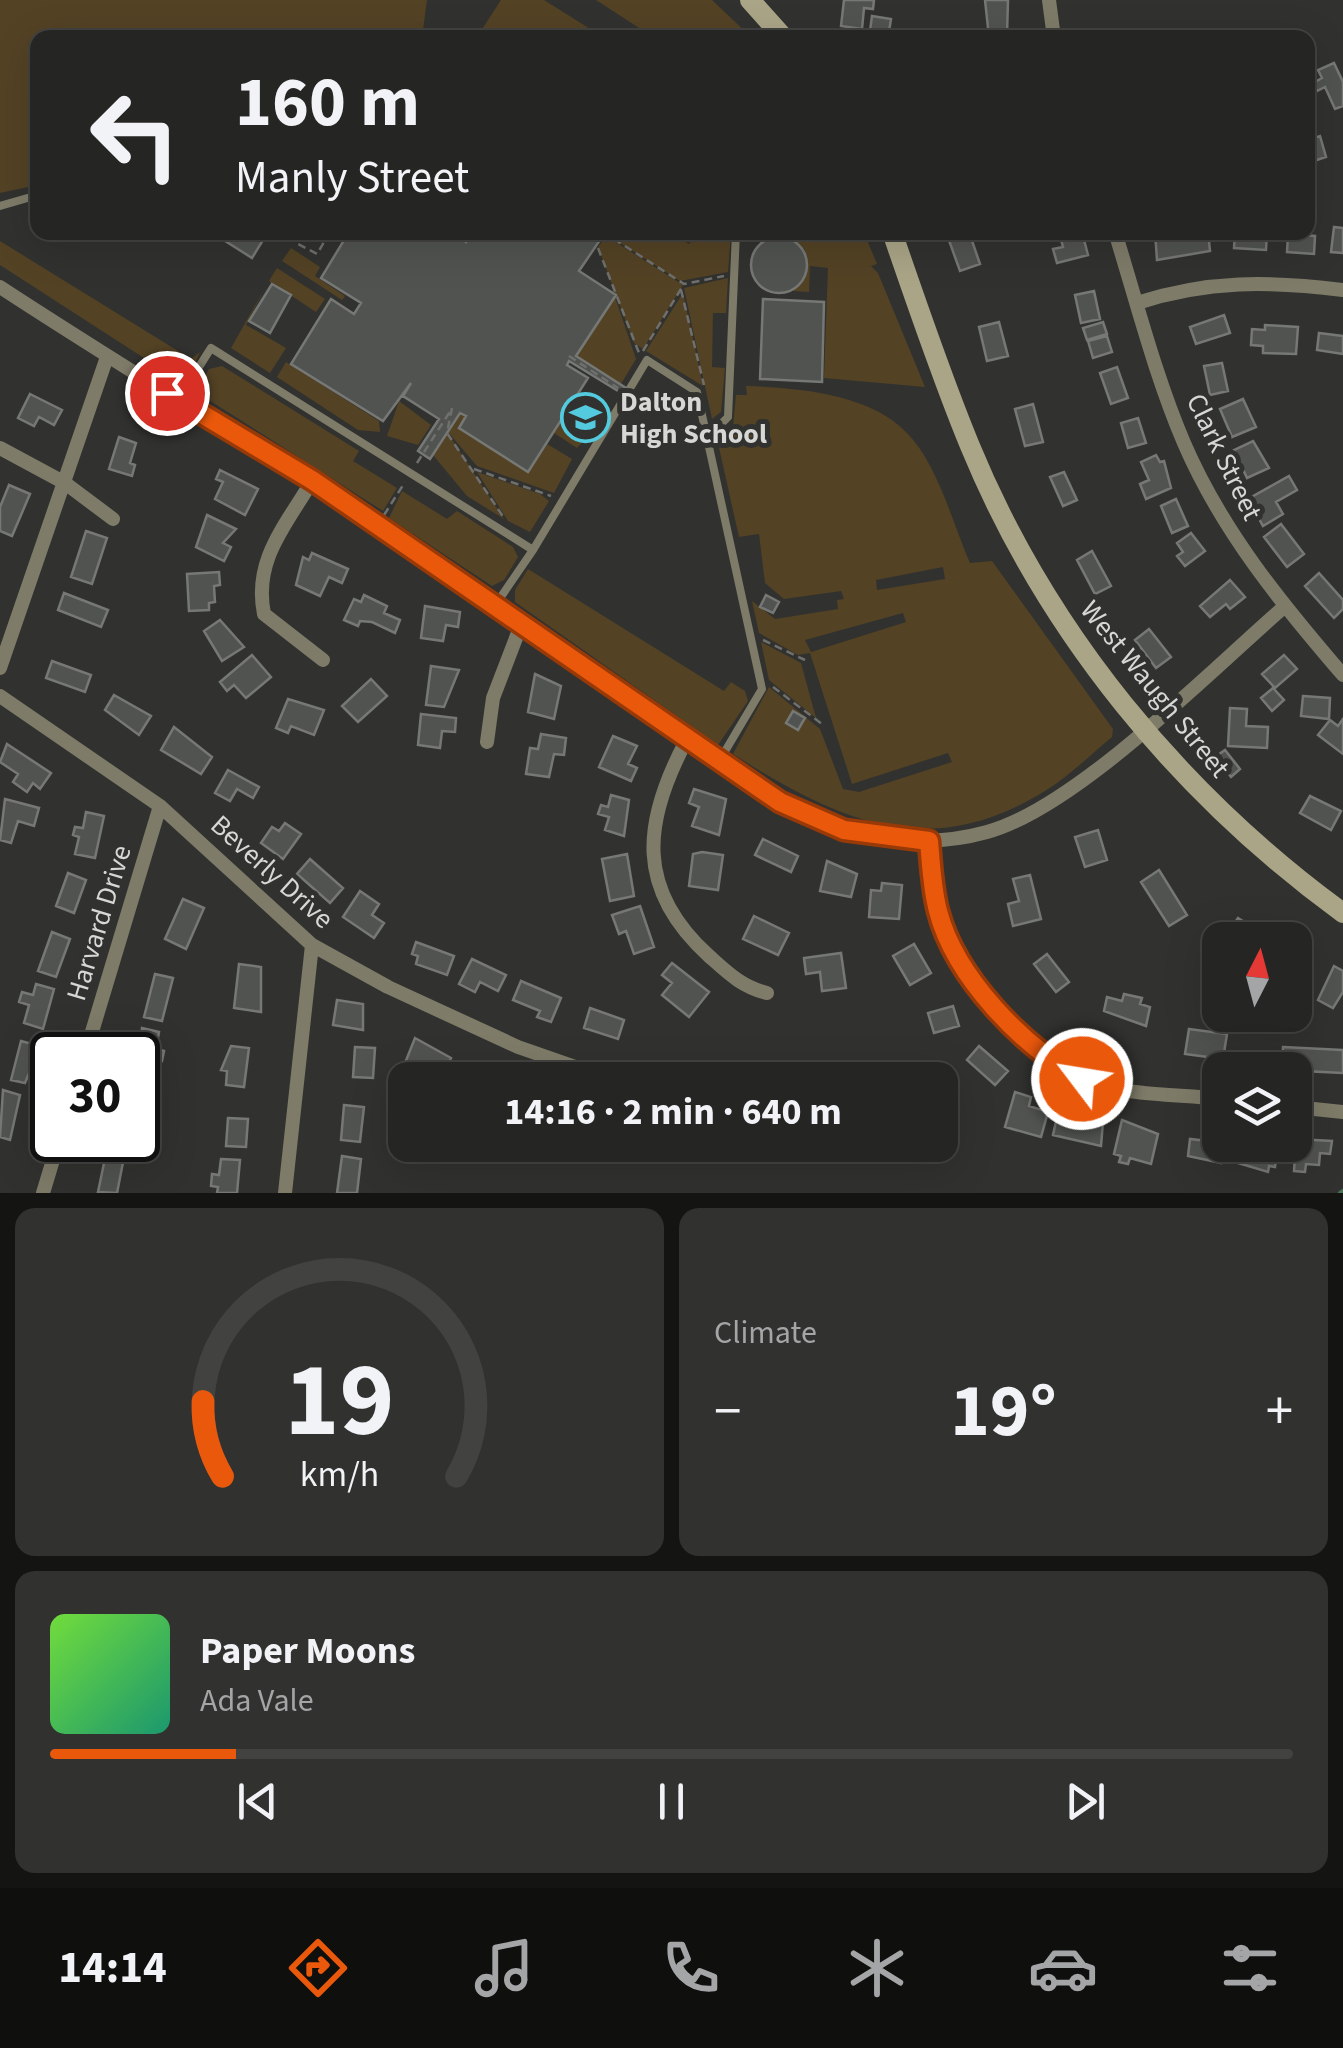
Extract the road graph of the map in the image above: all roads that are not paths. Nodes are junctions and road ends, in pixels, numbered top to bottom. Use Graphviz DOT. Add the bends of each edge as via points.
graph roads {
  1 [pos="1050,0"];
  2 [pos="752,1"];
  3 [pos="774,30"];
  4 [pos="1053,30"];
  5 [pos="30,197"];
  6 [pos="0,206"];
  7 [pos="736,240"];
  8 [pos="895,240"];
  9 [pos="1117,240"];
  10 [pos="0,287"];
  11 [pos="1343,290"];
  12 [pos="1137,303"];
  13 [pos="107,357"];
  14 [pos="178,400"];
  15 [pos="714,431"];
  16 [pos="0,448"];
  17 [pos="312,480"];
  18 [pos="64,483"];
  19 [pos="112,519"];
  20 [pos="532,550"];
  21 [pos="494,607"];
  22 [pos="1284,607"];
  23 [pos="521,625"];
  24 [pos="323,660"];
  25 [pos="0,668"];
  26 [pos="1343,675"];
  27 [pos="0,696"];
  28 [pos="1144,728"];
  29 [pos="686,740"];
  30 [pos="487,742"];
  31 [pos="718,763"];
  32 [pos="160,806"];
  33 [pos="929,841"];
  34 [pos="1343,913"];
  35 [pos="312,945"];
  36 [pos="766,993"];
  37 [pos="92,1032"];
  38 [pos="561,1062"];
  39 [pos="1202,1097"];
  40 [pos="1312,1109"];
  41 [pos="1343,1112"];
  42 [pos="52,1162"];
  43 [pos="43,1193"];
  44 [pos="285,1193"];
  1 -- 4 [label="street"];
  2 -- 3 [label="street"];
  5 -- 6 [label="lane"];
  7 -- 15 [label="lane" via="728,417"];
  8 -- 28 [label="street, West Waugh Street" via="970,447 1011,532 1063,622"];
  9 -- 12 [label="street, Clark Street"];
  10 -- 13 [label="street"];
  11 -- 12 [label="street" via="1248,281"];
  12 -- 22 [label="street, Clark Street" via="1186,446 1231,531"];
  13 -- 14 [label="street"];
  13 -- 18 [label="street"];
  14 -- 17 [label="street"];
  14 -- 20 [label="lane" via="211,348"];
  16 -- 18 [label="street"];
  17 -- 21 [label="street"];
  17 -- 24 [label="street" via="265,560 258,586 264,614"];
  18 -- 19 [label="street"];
  18 -- 25 [label="street"];
  20 -- 21 [label="lane"];
  20 -- 31 [label="lane" via="647,360 698,392 762,690"];
  21 -- 23 [label="street"];
  22 -- 26 [label="street, Clark Street"];
  22 -- 28 [label="street"];
  23 -- 29 [label="street"];
  23 -- 30 [label="street" via="494,698"];
  27 -- 32 [label="street, Beverly Drive"];
  28 -- 33 [label="street" via="1039,809 987,832"];
  28 -- 34 [label="street, West Waugh Street" via="1238,828"];
  29 -- 31 [label="street"];
  29 -- 36 [label="street" via="657,802 651,848 656,874 696,944 739,983"];
  31 -- 33 [label="street" via="780,802 844,830"];
  32 -- 35 [label="street, Beverly Drive"];
  32 -- 37 [label="street, Harvard Drive"];
  33 -- 39 [label="street" via="938,912 949,939 1033,1049 1107,1087"];
  35 -- 38 [label="street, Beverly Drive" via="388,987"];
  35 -- 44 [label="street"];
  40 -- 41 [label="street"];
  42 -- 43 [label="street"];
}
